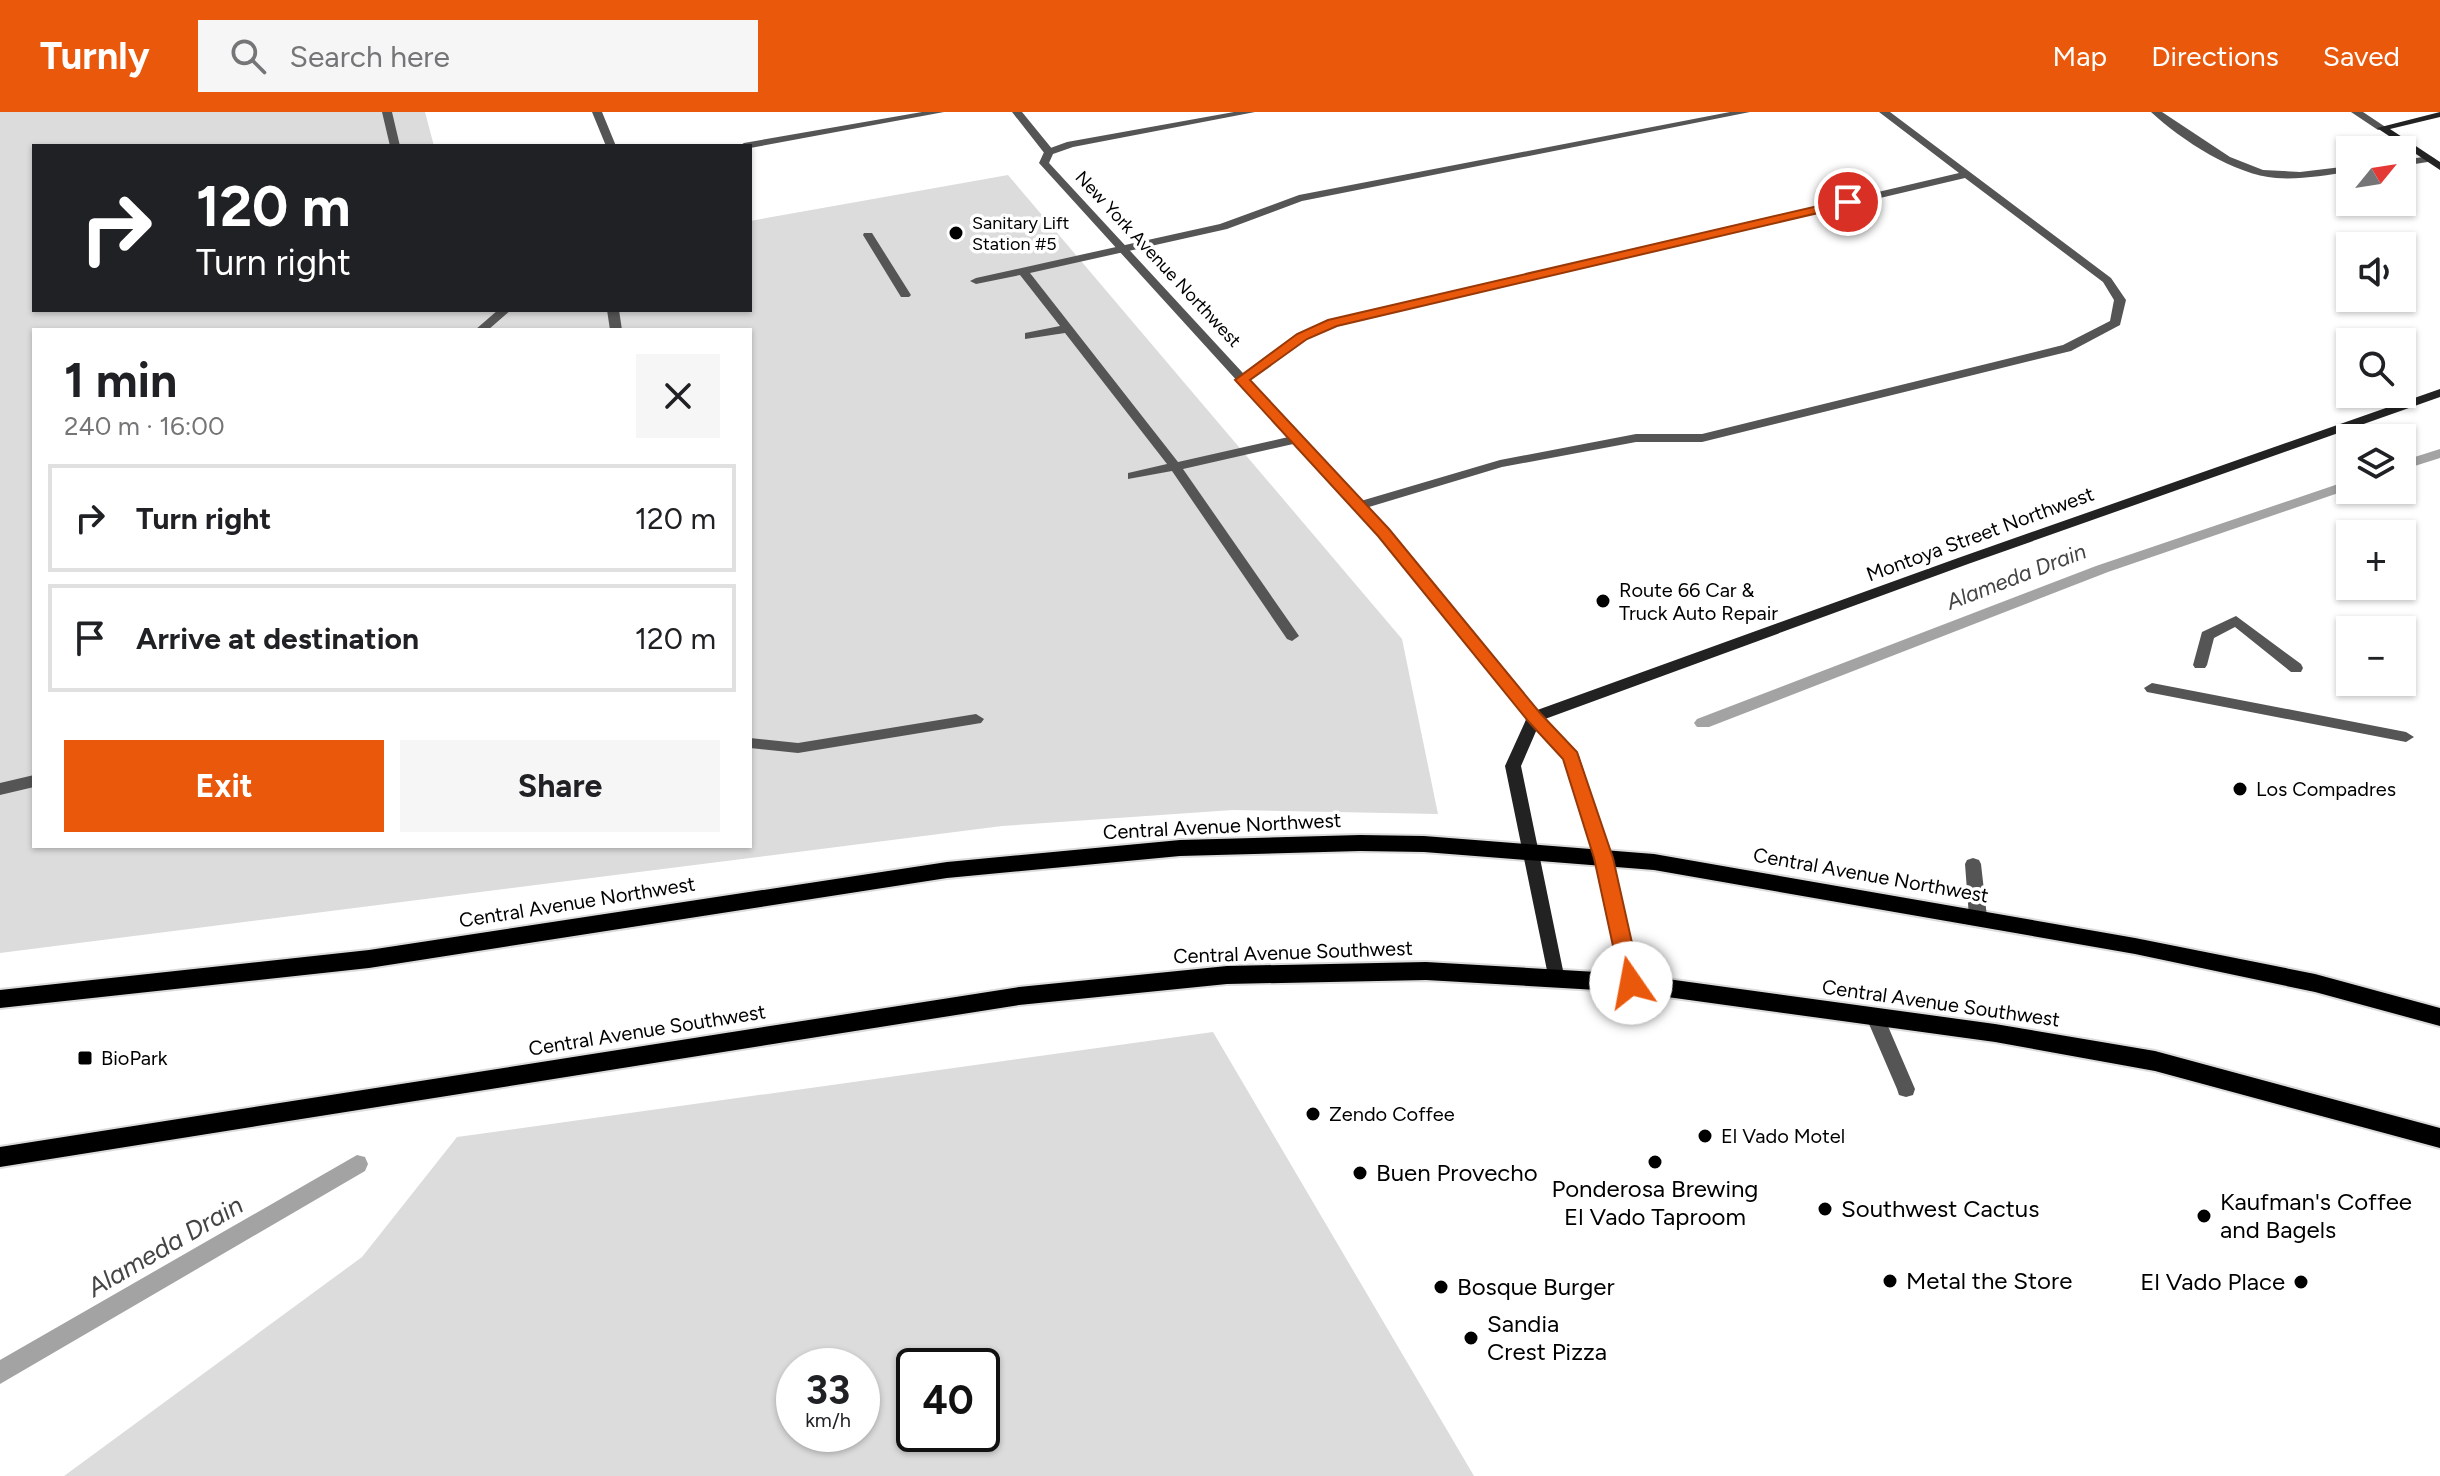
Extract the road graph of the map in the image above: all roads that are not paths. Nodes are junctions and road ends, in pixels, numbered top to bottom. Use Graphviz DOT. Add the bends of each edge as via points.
graph roads {
  1 [pos="387,112"];
  2 [pos="597,112"];
  3 [pos="939,112"];
  4 [pos="1017,112"];
  5 [pos="1250,112"];
  6 [pos="1745,112"];
  7 [pos="1884,112"];
  8 [pos="2156,112"];
  9 [pos="2356,112"];
  10 [pos="2440,114"];
  11 [pos="2382,128"];
  12 [pos="395,144"];
  13 [pos="610,144"];
  14 [pos="752,145"];
  15 [pos="1049,152"];
  16 [pos="2430,159"];
  17 [pos="2416,161"];
  18 [pos="2440,167"];
  19 [pos="2336,171"];
  20 [pos="1969,174"];
  21 [pos="868,235"];
  22 [pos="1123,250"];
  23 [pos="1024,272"];
  24 [pos="976,281"];
  25 [pos="905,295"];
  26 [pos="503,312"];
  27 [pos="483,328"];
  28 [pos="1070,328"];
  29 [pos="1029,336"];
  30 [pos="1242,380"];
  31 [pos="2440,393"];
  32 [pos="1297,439"];
  33 [pos="1174,465"];
  34 [pos="1133,476"];
  35 [pos="1359,506"];
  36 [pos="1292,636"];
  37 [pos="2200,665"];
  38 [pos="2296,668"];
  39 [pos="2152,688"];
  40 [pos="1534,717"];
  41 [pos="976,719"];
  42 [pos="2406,737"];
  43 [pos="752,743"];
  44 [pos="32,781"];
  45 [pos="0,789"];
  46 [pos="1530,855"];
  47 [pos="1604,858"];
  48 [pos="1973,864"];
  49 [pos="1978,917"];
  50 [pos="1556,980"];
  51 [pos="1631,983"];
  52 [pos="0,999"];
  53 [pos="1875,1017"];
  54 [pos="2440,1017"];
  55 [pos="1906,1089"];
  56 [pos="2440,1138"];
  57 [pos="0,1157"];
  1 -- 12 [label="street"];
  2 -- 13 [label="street"];
  3 -- 14 [label="street"];
  4 -- 15 [label="street"];
  5 -- 15 [label="street"];
  6 -- 22 [label="street" via="1299,198 1223,227"];
  7 -- 20 [label="street"];
  8 -- 19 [label="street" via="2254,172"];
  9 -- 11 [label="street"];
  10 -- 11 [label="street"];
  11 -- 16 [label="street"];
  15 -- 22 [label="street, New York Avenue Northwest" via="1044,163"];
  16 -- 17 [label="street"];
  16 -- 18 [label="street"];
  20 -- 30 [label="street" via="1333,323 1302,336"];
  20 -- 35 [label="street" via="2107,280 2120,300 2116,323 2067,348 1727,432 1702,438 1636,438 1500,464"];
  21 -- 25 [label="street"];
  22 -- 23 [label="street"];
  22 -- 30 [label="street, New York Avenue Northwest"];
  23 -- 24 [label="street"];
  23 -- 28 [label="street"];
  26 -- 27 [label="street"];
  28 -- 29 [label="street"];
  28 -- 33 [label="street"];
  30 -- 32 [label="street, New York Avenue Northwest"];
  31 -- 40 [label="street, Montoya Street Northwest"];
  32 -- 33 [label="street"];
  32 -- 35 [label="street, New York Avenue Northwest"];
  33 -- 34 [label="street"];
  33 -- 36 [label="street"];
  35 -- 40 [label="street, New York Avenue Northwest"];
  37 -- 38 [label="street" via="2207,635 2236,621"];
  39 -- 42 [label="street"];
  40 -- 46 [label="street" via="1513,766"];
  40 -- 47 [label="street, New York Avenue Northwest" via="1571,756"];
  41 -- 43 [label="street" via="798,748"];
  44 -- 45 [label="street"];
  46 -- 47 [label="main road, Central Avenue Northwest"];
  46 -- 50 [label="street"];
  46 -- 52 [label="main road, Central Avenue Northwest" via="1424,844 1180,848 947,870 369,959"];
  47 -- 49 [label="main road, Central Avenue Northwest"];
  47 -- 51 [label="street, New York Avenue Northwest"];
  48 -- 49 [label="street"];
  49 -- 54 [label="main road, Central Avenue Northwest" via="2315,983"];
  50 -- 51 [label="main road, Central Avenue Southwest"];
  50 -- 57 [label="main road, Central Avenue Southwest" via="1443,971 1227,975 1019,996"];
  51 -- 53 [label="main road, Central Avenue Southwest"];
  53 -- 55 [label="street"];
  53 -- 56 [label="main road, Central Avenue Southwest" via="2155,1061"];
}
